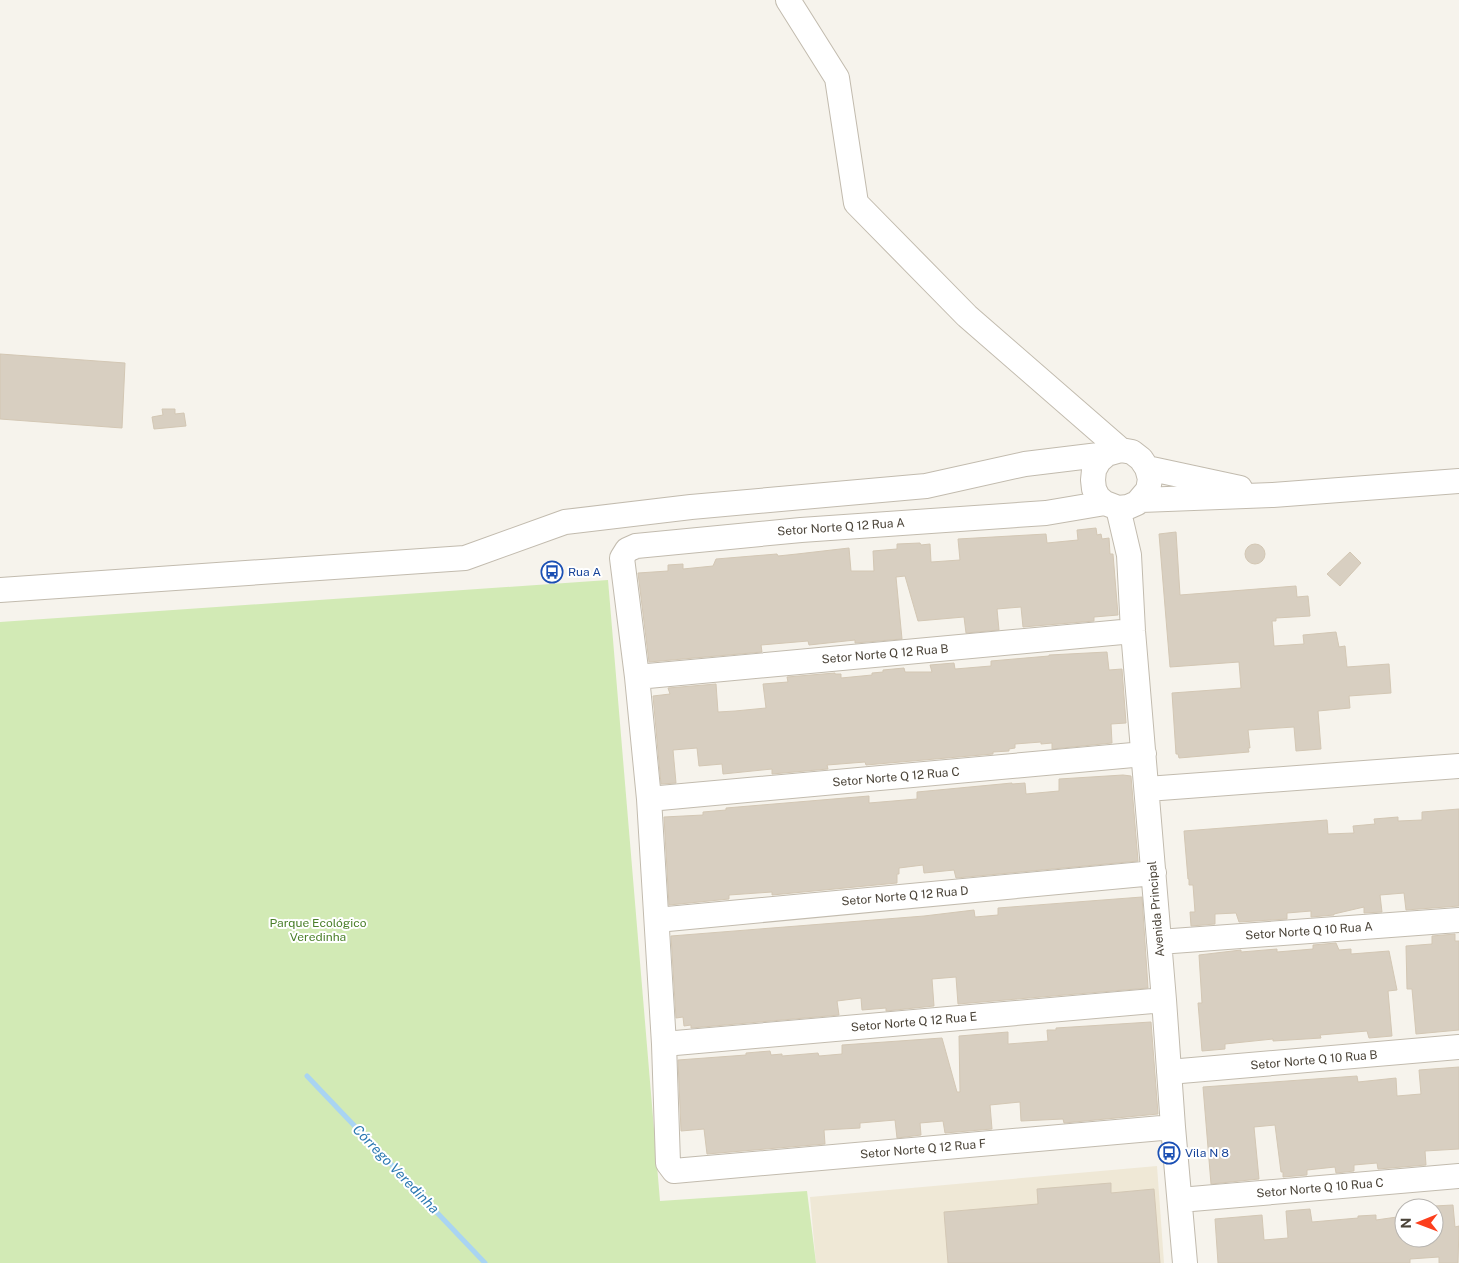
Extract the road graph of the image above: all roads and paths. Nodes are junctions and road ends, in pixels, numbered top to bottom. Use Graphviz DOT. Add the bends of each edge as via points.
graph roads {
  1 [pos="788,0"];
  2 [pos="1114,452"];
  3 [pos="1025,464"];
  4 [pos="1147,468"];
  5 [pos="1459,481"];
  6 [pos="1273,495"];
  7 [pos="1115,497"];
  8 [pos="0,590"];
  9 [pos="1133,631"];
  10 [pos="637,677"];
  11 [pos="1144,754"];
  12 [pos="1459,766"];
  13 [pos="1147,789"];
  14 [pos="648,799"];
  15 [pos="1154,873"];
  16 [pos="657,920"];
  17 [pos="1459,920"];
  18 [pos="1159,942"];
  19 [pos="1164,1000"];
  20 [pos="664,1044"];
  21 [pos="1459,1047"];
  22 [pos="1169,1072"];
  23 [pos="1173,1127"];
  24 [pos="1459,1176"];
  25 [pos="1180,1200"];
  26 [pos="1185,1263"];
  1 -- 2 [label="street" via="837,78 856,203 968,316"];
  2 -- 3 [label="street"];
  2 -- 4 [label="street" via="1132,452"];
  2 -- 7 [label="street, Avenida Principal" via="1099,460 1094,470"];
  3 -- 7 [label="street"];
  3 -- 8 [label="street" via="926,486 565,522 465,558"];
  4 -- 6 [label="street"];
  4 -- 7 [label="street, Avenida Principal" via="1148,490"];
  5 -- 6 [label="street"];
  6 -- 7 [label="street"];
  7 -- 9 [label="street, Avenida Principal" via="1129,555"];
  7 -- 10 [label="street, Setor Norte Q 12 Rua A" via="1046,513 801,530 636,546 627,550 622,558"];
  9 -- 10 [label="street, Setor Norte Q 12 Rua B"];
  9 -- 11 [label="street, Avenida Principal"];
  10 -- 14 [label="street"];
  11 -- 13 [label="street, Avenida Principal"];
  11 -- 14 [label="street, Setor Norte Q 12 Rua C"];
  12 -- 13 [label="street"];
  13 -- 15 [label="street, Avenida Principal"];
  14 -- 16 [label="street"];
  15 -- 16 [label="street, Setor Norte Q 12 Rua D"];
  15 -- 18 [label="street, Avenida Principal"];
  16 -- 20 [label="street"];
  17 -- 18 [label="street, Setor Norte Q 10 Rua A"];
  18 -- 19 [label="street, Avenida Principal"];
  19 -- 20 [label="street, Setor Norte Q 12 Rua E"];
  19 -- 22 [label="street, Avenida Principal"];
  20 -- 23 [label="street, Setor Norte Q 12 Rua F" via="668,1163 674,1171"];
  21 -- 22 [label="street, Setor Norte Q 10 Rua B"];
  22 -- 23 [label="street, Avenida Principal"];
  23 -- 25 [label="street, Avenida Principal"];
  24 -- 25 [label="street, Setor Norte Q 10 Rua C"];
  25 -- 26 [label="street, Avenida Principal"];
}
